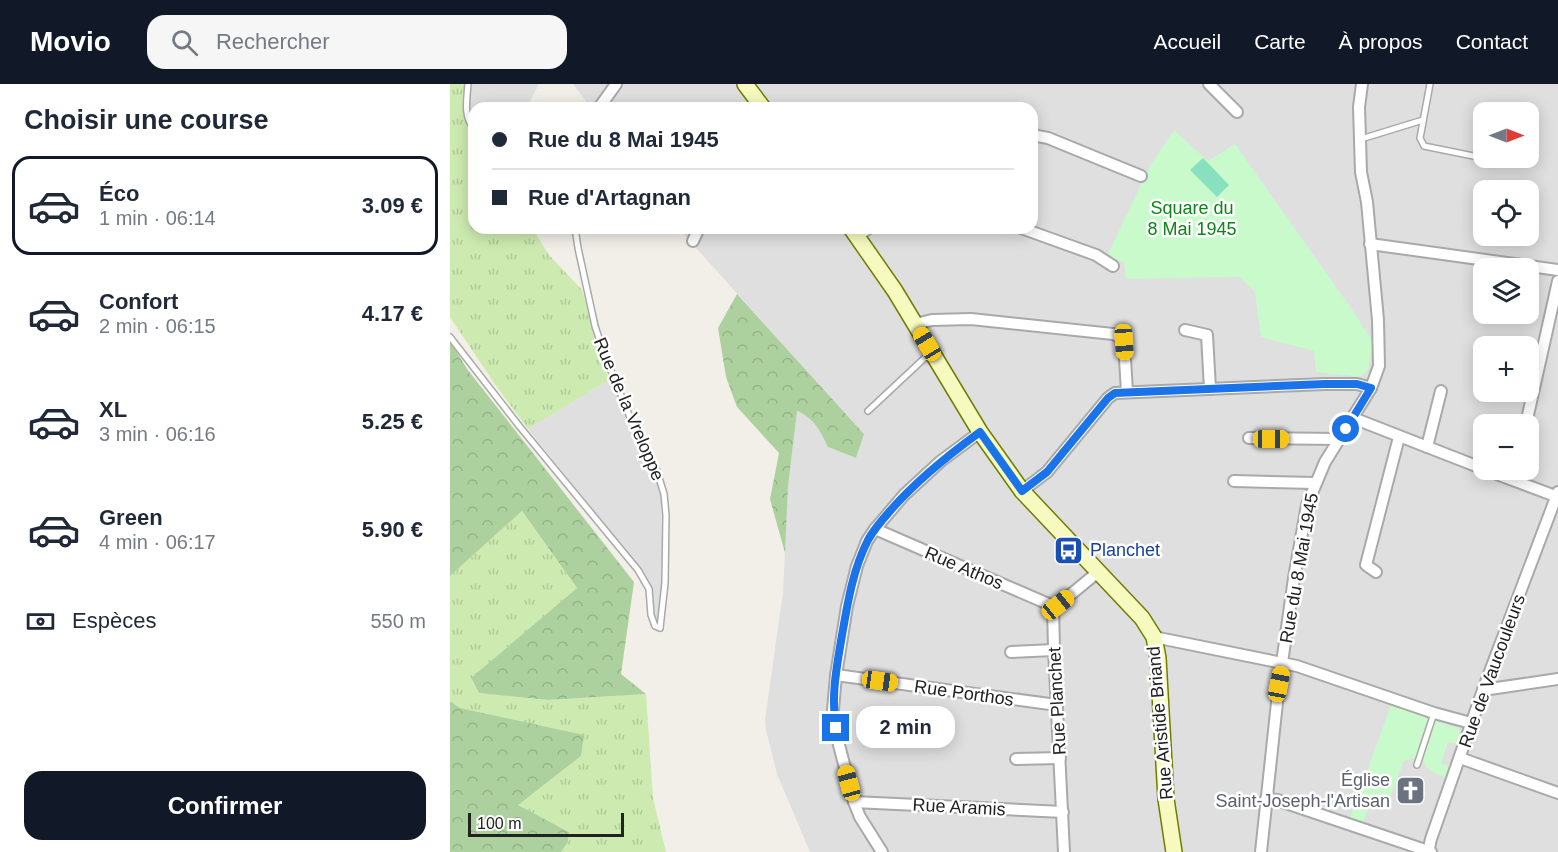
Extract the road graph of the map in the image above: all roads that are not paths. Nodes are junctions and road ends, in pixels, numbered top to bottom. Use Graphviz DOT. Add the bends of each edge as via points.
graph roads {
  1 [pos="468,84"];
  2 [pos="616,84"];
  3 [pos="745,84"];
  4 [pos="1209,84"];
  5 [pos="1362,84"];
  6 [pos="1430,84"];
  7 [pos="603,102"];
  8 [pos="758,102"];
  9 [pos="1237,111"];
  10 [pos="468,119"];
  11 [pos="1423,120"];
  12 [pos="1038,136"];
  13 [pos="1359,140"];
  14 [pos="1473,156"];
  15 [pos="1141,176"];
  16 [pos="576,234"];
  17 [pos="696,234"];
  18 [pos="861,234"];
  19 [pos="1038,234"];
  20 [pos="693,241"];
  21 [pos="1370,244"];
  22 [pos="1113,266"];
  23 [pos="1558,270"];
  24 [pos="1558,281"];
  25 [pos="915,324"];
  26 [pos="1185,330"];
  27 [pos="450,337"];
  28 [pos="932,352"];
  29 [pos="1371,388"];
  30 [pos="1210,389"];
  31 [pos="1441,391"];
  32 [pos="1127,392"];
  33 [pos="868,411"];
  34 [pos="1528,414"];
  35 [pos="1353,418"];
  36 [pos="980,432"];
  37 [pos="1399,437"];
  38 [pos="1249,438"];
  39 [pos="1339,439"];
  40 [pos="1426,447"];
  41 [pos="1473,465"];
  42 [pos="1526,480"];
  43 [pos="1234,481"];
  44 [pos="1315,483"];
  45 [pos="1022,491"];
  46 [pos="1557,495"];
  47 [pos="874,529"];
  48 [pos="1098,572"];
  49 [pos="1376,572"];
  50 [pos="1053,606"];
  51 [pos="1154,637"];
  52 [pos="1054,650"];
  53 [pos="1011,652"];
  54 [pos="1283,662"];
  55 [pos="836,675"];
  56 [pos="1558,679"];
  57 [pos="1483,690"];
  58 [pos="1057,705"];
  59 [pos="1434,713"];
  60 [pos="1471,723"];
  61 [pos="1060,758"];
  62 [pos="1460,758"];
  63 [pos="1016,759"];
  64 [pos="1417,765"];
  65 [pos="1558,793"];
  66 [pos="1266,799"];
  67 [pos="854,802"];
  68 [pos="1063,812"];
  69 [pos="882,852"];
  70 [pos="1064,852"];
  71 [pos="1174,852"];
  72 [pos="1262,852"];
  73 [pos="1429,852"];
  1 -- 10 [label="lane"];
  2 -- 7 [label="street"];
  3 -- 8 [label="street"];
  4 -- 9 [label="street"];
  5 -- 13 [label="street, Rue du 8 Mai 1945"];
  6 -- 11 [label="lane"];
  11 -- 13 [label="lane"];
  11 -- 14 [label="lane" via="1420,138 1424,146"];
  12 -- 15 [label="street"];
  13 -- 21 [label="street, Rue du 8 Mai 1945"];
  16 -- 27 [label="lane, Rue de la Vreloppe" via="605,356 664,494 665,583 660,628 655,626 649,589 638,570"];
  17 -- 20 [label="street"];
  18 -- 25 [label="street, Rue Aristide Briand"];
  19 -- 22 [label="street" via="1096,255"];
  21 -- 23 [label="street"];
  21 -- 29 [label="street, Rue du 8 Mai 1945" via="1379,366"];
  24 -- 34 [label="street"];
  25 -- 28 [label="street, Rue Aristide Briand"];
  25 -- 32 [label="street" via="971,319 1113,334 1124,342"];
  26 -- 30 [label="street" via="1207,335"];
  28 -- 33 [label="lane"];
  28 -- 36 [label="street, Rue Aristide Briand"];
  29 -- 30 [label="street" via="1357,384"];
  29 -- 35 [label="street, Rue du 8 Mai 1945"];
  30 -- 32 [label="street"];
  31 -- 40 [label="street"];
  32 -- 45 [label="street" via="1108,398 1047,472"];
  35 -- 37 [label="street"];
  35 -- 39 [label="street, Rue du 8 Mai 1945"];
  36 -- 45 [label="street, Rue Aristide Briand"];
  36 -- 47 [label="street" via="941,461"];
  37 -- 40 [label="street"];
  37 -- 49 [label="street" via="1366,565"];
  38 -- 39 [label="street"];
  39 -- 44 [label="street, Rue du 8 Mai 1945"];
  40 -- 41 [label="street"];
  42 -- 46 [label="street"];
  43 -- 44 [label="street"];
  44 -- 54 [label="street, Rue du 8 Mai 1945" via="1307,505"];
  45 -- 48 [label="street, Rue Aristide Briand"];
  46 -- 57 [label="street, Rue de Vaucouleurs"];
  47 -- 50 [label="street, Rue Athos"];
  47 -- 55 [label="street" via="857,566"];
  48 -- 50 [label="street"];
  48 -- 51 [label="street, Rue Aristide Briand" via="1142,618"];
  50 -- 52 [label="street, Rue Planchet"];
  51 -- 54 [label="street"];
  51 -- 71 [label="street, Rue Aristide Briand" via="1166,799"];
  52 -- 53 [label="street"];
  52 -- 58 [label="street, Rue Planchet"];
  54 -- 59 [label="street"];
  54 -- 66 [label="street, Rue du 8 Mai 1945"];
  55 -- 58 [label="street, Rue Porthos"];
  55 -- 67 [label="street" via="833,710"];
  56 -- 57 [label="street"];
  57 -- 60 [label="street, Rue de Vaucouleurs"];
  58 -- 61 [label="street, Rue Planchet"];
  59 -- 60 [label="street"];
  59 -- 64 [label="lane"];
  60 -- 62 [label="street, Rue de Vaucouleurs"];
  61 -- 63 [label="street"];
  61 -- 68 [label="street, Rue Planchet"];
  62 -- 65 [label="street"];
  62 -- 73 [label="street, Rue de Vaucouleurs"];
  66 -- 72 [label="street, Rue du 8 Mai 1945"];
  66 -- 73 [label="street"];
  67 -- 68 [label="street, Rue Aramis"];
  67 -- 69 [label="street"];
  68 -- 70 [label="street, Rue Planchet"];
}
